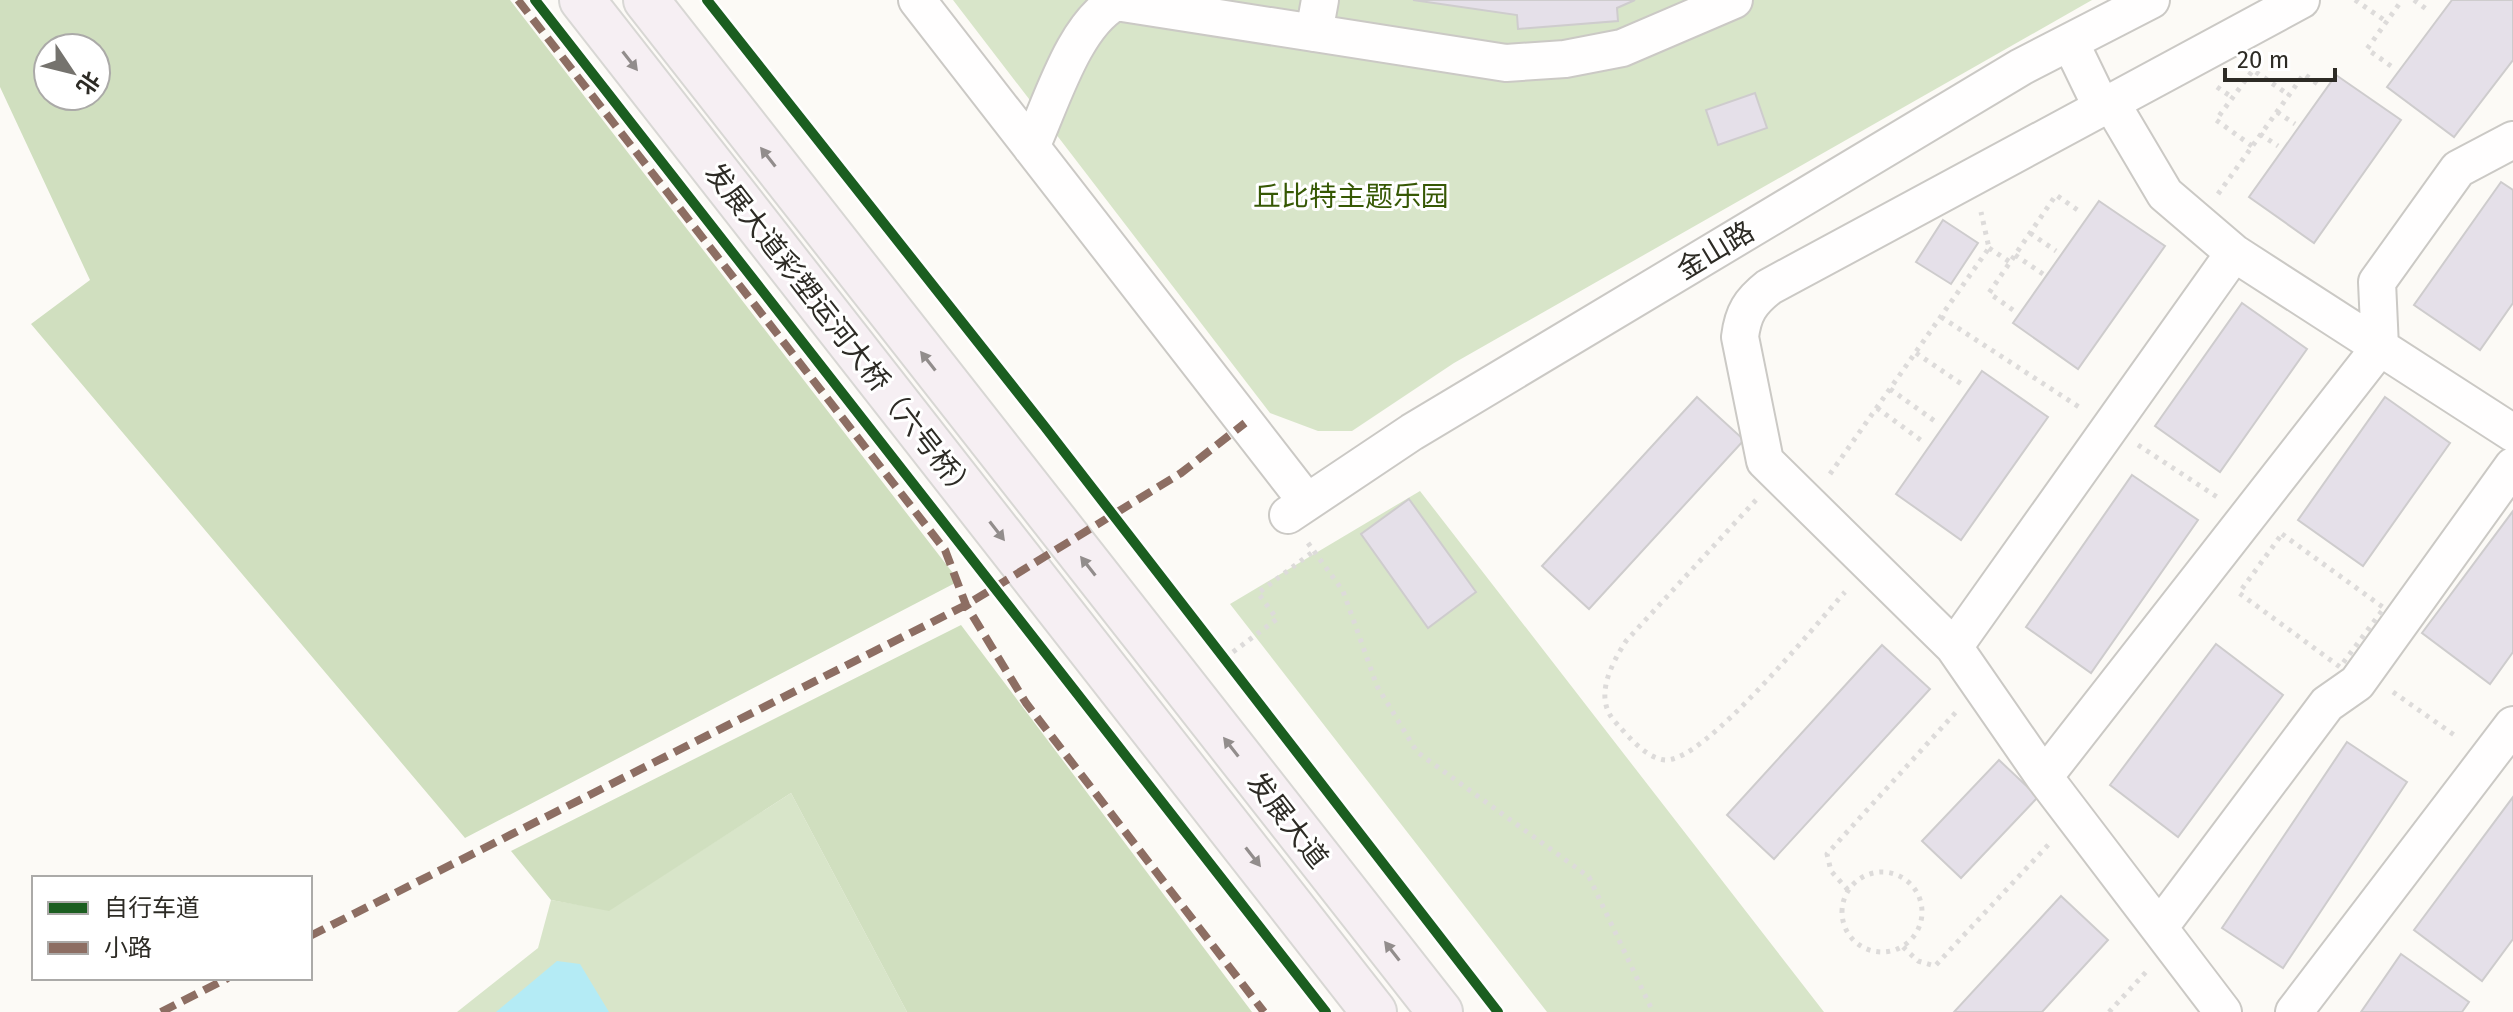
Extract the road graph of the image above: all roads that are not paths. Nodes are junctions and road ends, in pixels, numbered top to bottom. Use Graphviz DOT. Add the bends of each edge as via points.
graph roads {
  1 [pos="582,0"];
  2 [pos="646,0"];
  3 [pos="917,0"];
  4 [pos="1734,0"];
  5 [pos="2151,0"];
  6 [pos="2301,0"];
  7 [pos="1317,16"];
  8 [pos="2070,42"];
  9 [pos="2106,103"];
  10 [pos="2513,140"];
  11 [pos="1031,147"];
  12 [pos="2234,253"];
  13 [pos="2380,347"];
  14 [pos="2513,433"];
  15 [pos="2513,466"];
  16 [pos="1136,628"];
  17 [pos="1954,647"];
  18 [pos="1101,663"];
  19 [pos="2513,725"];
  20 [pos="2044,777"];
  21 [pos="2165,936"];
  22 [pos="1374,1012"];
  23 [pos="1440,1012"];
  24 [pos="2223,1012"];
  25 [pos="2294,1012"];
  1 -- 18 [label="main road, 发展大道彩塑运河大桥（六号桥）, one-way"];
  16 -- 2 [label="main road, 发展大道彩塑运河大桥（六号桥）, one-way"];
  3 -- 11 [label="street"];
  4 -- 7 [label="street" via="1622,48 1565,59 1485,61"];
  5 -- 8 [label="street, 金山路"];
  6 -- 9 [label="street"];
  7 -- 11 [label="street" via="1116,2 1100,10 1085,30"];
  8 -- 9 [label="street"];
  8 -- 11 [label="street, 金山路" via="1412,432 1297,508"];
  9 -- 12 [label="street" via="2165,194"];
  9 -- 17 [label="street" via="1769,287 1742,317 1740,337 1765,461"];
  10 -- 13 [label="street" via="2458,169 2377,282"];
  12 -- 13 [label="street"];
  12 -- 17 [label="street"];
  13 -- 14 [label="street"];
  13 -- 20 [label="street"];
  15 -- 21 [label="street" via="2357,683 2327,704"];
  23 -- 16 [label="main road, 发展大道, one-way"];
  17 -- 20 [label="street"];
  18 -- 22 [label="main road, 发展大道, one-way"];
  19 -- 25 [label="street"];
  20 -- 21 [label="street"];
  21 -- 24 [label="street"];
}
